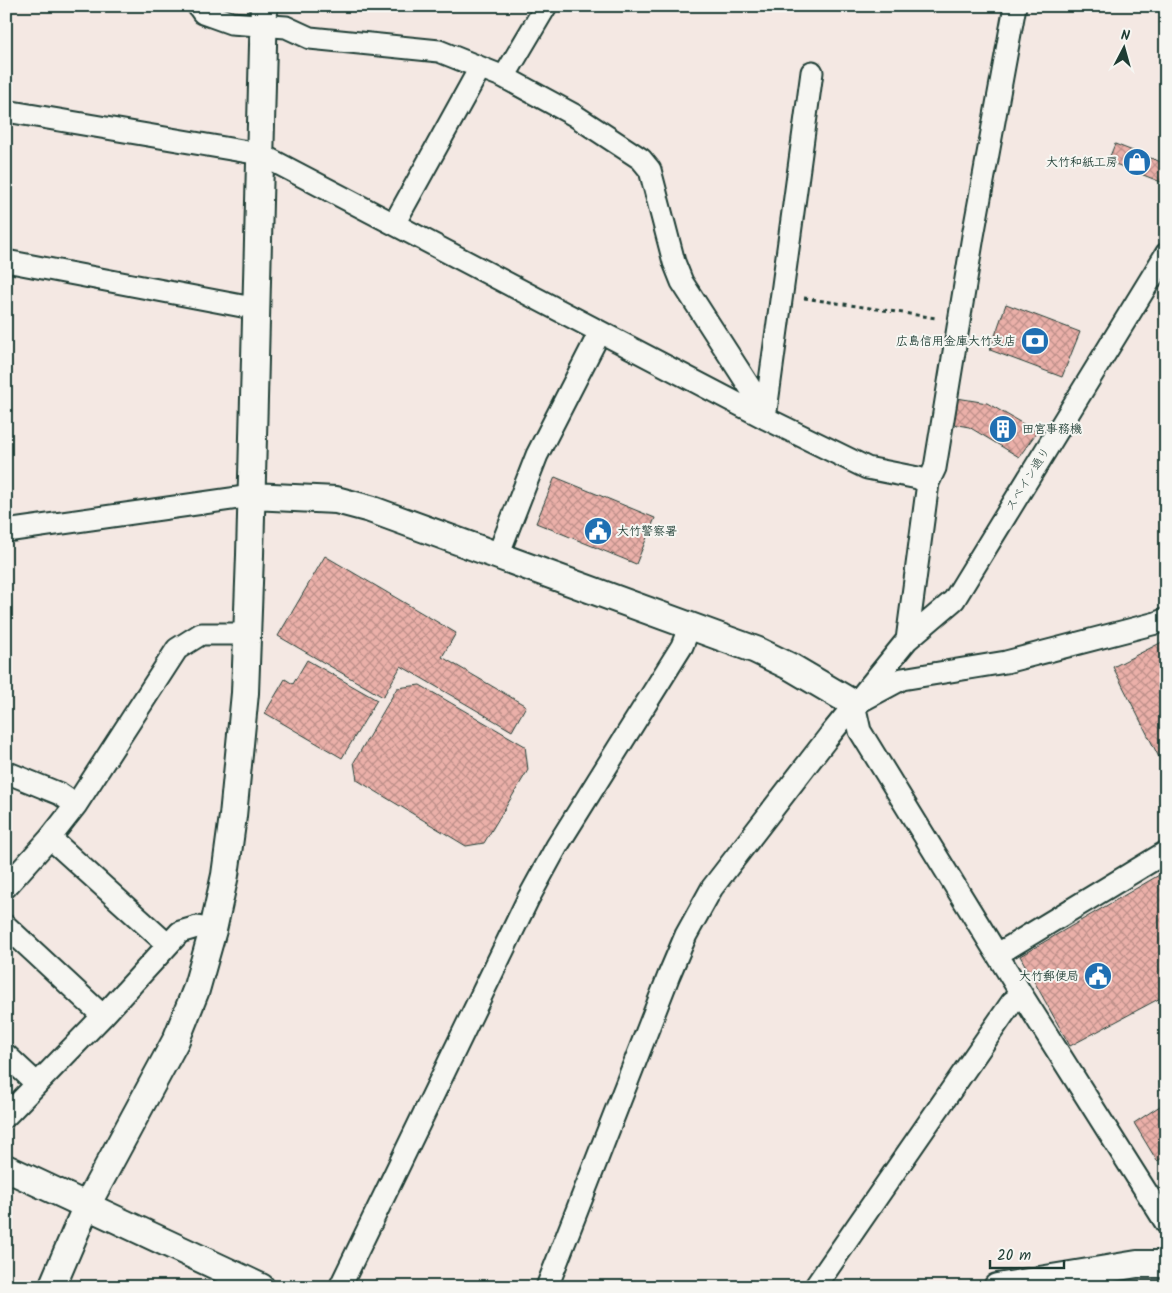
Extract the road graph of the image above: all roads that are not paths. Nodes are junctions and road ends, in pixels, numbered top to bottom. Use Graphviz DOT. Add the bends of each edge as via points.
graph roads {
  1 [pos="198,6"];
  2 [pos="546,6"];
  3 [pos="1015,6"];
  4 [pos="264,16"];
  5 [pos="480,68"];
  6 [pos="812,72"];
  7 [pos="504,77"];
  8 [pos="6,111"];
  9 [pos="260,154"];
  10 [pos="394,224"];
  11 [pos="6,261"];
  12 [pos="1163,263"];
  13 [pos="256,306"];
  14 [pos="600,332"];
  15 [pos="764,418"];
  16 [pos="928,483"];
  17 [pos="252,496"];
  18 [pos="6,532"];
  19 [pos="498,555"];
  20 [pos="1166,619"];
  21 [pos="690,626"];
  22 [pos="247,634"];
  23 [pos="907,640"];
  24 [pos="854,704"];
  25 [pos="6,772"];
  26 [pos="76,805"];
  27 [pos="50,838"];
  28 [pos="1166,852"];
  29 [pos="6,888"];
  30 [pos="6,926"];
  31 [pos="213,930"];
  32 [pos="168,945"];
  33 [pos="998,954"];
  34 [pos="1022,995"];
  35 [pos="103,1016"];
  36 [pos="6,1055"];
  37 [pos="37,1084"];
  38 [pos="6,1116"];
  39 [pos="6,1168"];
  40 [pos="87,1205"];
  41 [pos="1166,1223"];
  42 [pos="1166,1264"];
  43 [pos="1004,1286"];
  44 [pos="52,1287"];
  45 [pos="262,1287"];
  46 [pos="340,1287"];
  47 [pos="547,1287"];
  48 [pos="815,1287"];
  1 -- 4 [label="street" via="203,13 230,23"];
  2 -- 7 [label="street"];
  3 -- 16 [label="street" via="935,468"];
  4 -- 5 [label="street" via="310,38 439,51"];
  4 -- 9 [label="street"];
  5 -- 7 [label="street"];
  5 -- 10 [label="street"];
  6 -- 15 [label="street"];
  7 -- 15 [label="street" via="574,115 646,164 682,282 760,403"];
  8 -- 9 [label="street"];
  9 -- 10 [label="street"];
  9 -- 13 [label="street"];
  10 -- 14 [label="street"];
  11 -- 13 [label="street"];
  12 -- 23 [label="street, スペイン通り" via="954,600"];
  13 -- 17 [label="street"];
  14 -- 15 [label="street"];
  14 -- 19 [label="street" via="536,455"];
  15 -- 16 [label="street" via="867,468"];
  16 -- 23 [label="street"];
  17 -- 18 [label="street"];
  17 -- 19 [label="street" via="336,500"];
  17 -- 22 [label="street"];
  19 -- 21 [label="street"];
  20 -- 24 [label="street" via="1006,662 902,680"];
  21 -- 24 [label="street" via="756,650"];
  21 -- 46 [label="street" via="682,646 528,898"];
  22 -- 26 [label="street" via="202,634 177,649"];
  22 -- 31 [label="street" via="245,693 233,816"];
  23 -- 24 [label="street, スペイン通り"];
  24 -- 33 [label="street" via="860,731"];
  24 -- 47 [label="street, スペイン通り" via="712,888 686,935"];
  25 -- 26 [label="street" via="60,794"];
  26 -- 27 [label="street"];
  27 -- 29 [label="street"];
  27 -- 32 [label="street"];
  28 -- 33 [label="street"];
  30 -- 35 [label="street"];
  31 -- 32 [label="street" via="197,928 180,932"];
  31 -- 40 [label="street" via="196,990 176,1040"];
  32 -- 35 [label="street"];
  33 -- 34 [label="street"];
  34 -- 41 [label="street"];
  34 -- 48 [label="street" via="1012,1002"];
  35 -- 37 [label="street"];
  36 -- 37 [label="street"];
  37 -- 38 [label="street"];
  39 -- 40 [label="street"];
  40 -- 44 [label="street"];
  40 -- 45 [label="street"];
  42 -- 43 [label="street" via="1138,1264"];
}
